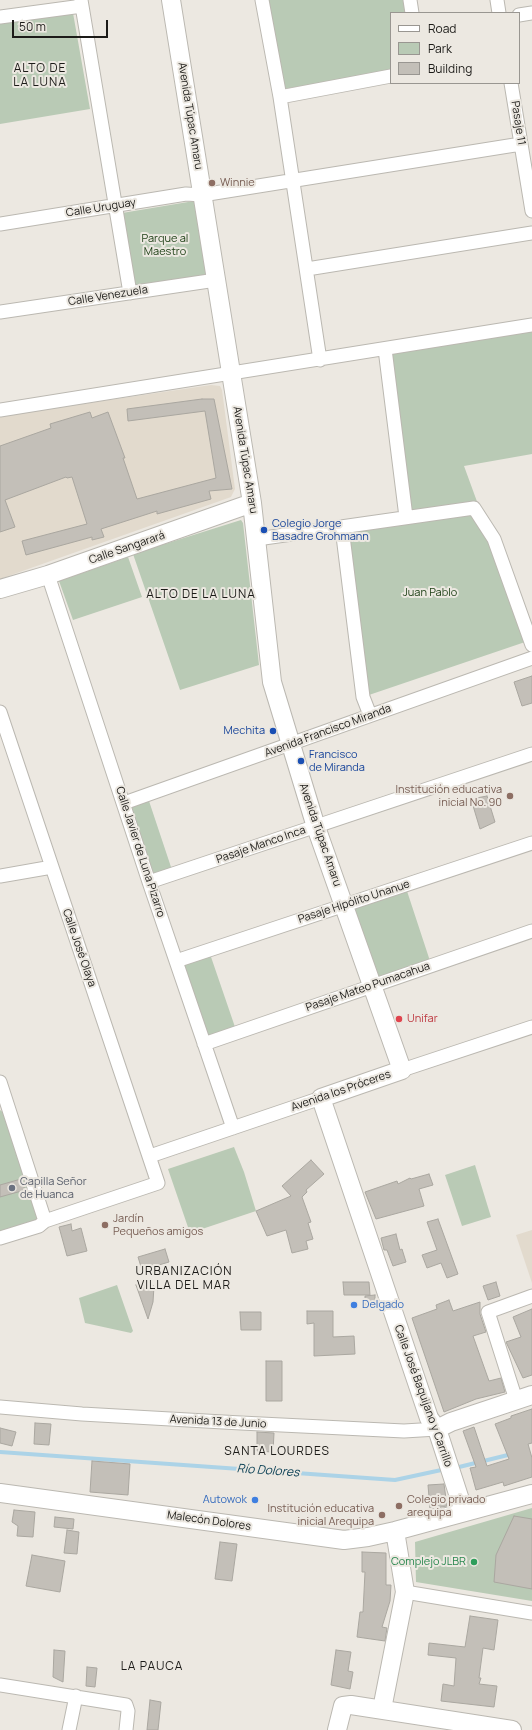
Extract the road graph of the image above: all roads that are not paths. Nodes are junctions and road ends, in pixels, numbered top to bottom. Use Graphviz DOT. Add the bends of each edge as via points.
graph roads {
  1 [pos="171,0"];
  2 [pos="262,0"];
  3 [pos="410,0"];
  4 [pos="497,0"];
  5 [pos="81,3"];
  6 [pos="412,12"];
  7 [pos="499,12"];
  8 [pos="532,13"];
  9 [pos="520,15"];
  10 [pos="0,17"];
  11 [pos="390,76"];
  12 [pos="511,84"];
  13 [pos="280,97"];
  14 [pos="521,144"];
  15 [pos="293,181"];
  16 [pos="202,195"];
  17 [pos="115,206"];
  18 [pos="532,211"];
  19 [pos="0,224"];
  20 [pos="532,233"];
  21 [pos="306,269"];
  22 [pos="216,280"];
  23 [pos="130,293"];
  24 [pos="0,312"];
  25 [pos="532,325"];
  26 [pos="385,349"];
  27 [pos="320,360"];
  28 [pos="231,372"];
  29 [pos="0,410"];
  30 [pos="252,504"];
  31 [pos="406,517"];
  32 [pos="342,528"];
  33 [pos="257,540"];
  34 [pos="48,575"];
  35 [pos="0,589"];
  36 [pos="532,645"];
  37 [pos="532,658"];
  38 [pos="0,712"];
  39 [pos="370,715"];
  40 [pos="290,743"];
  41 [pos="532,754"];
  42 [pos="124,803"];
  43 [pos="316,826"];
  44 [pos="532,843"];
  45 [pos="52,867"];
  46 [pos="0,876"];
  47 [pos="149,882"];
  48 [pos="344,904"];
  49 [pos="532,931"];
  50 [pos="176,961"];
  51 [pos="372,985"];
  52 [pos="532,1026"];
  53 [pos="204,1044"];
  54 [pos="402,1070"];
  55 [pos="0,1082"];
  56 [pos="322,1098"];
  57 [pos="3,1102"];
  58 [pos="233,1128"];
  59 [pos="150,1156"];
  60 [pos="45,1221"];
  61 [pos="0,1238"];
  62 [pos="532,1296"];
  63 [pos="524,1397"];
  64 [pos="0,1407"];
  65 [pos="437,1429"];
  66 [pos="0,1493"];
  67 [pos="532,1494"];
  68 [pos="464,1512"];
  69 [pos="396,1531"];
  70 [pos="405,1592"];
  71 [pos="532,1613"];
  72 [pos="0,1684"];
  73 [pos="76,1696"];
  74 [pos="382,1709"];
  75 [pos="434,1724"];
  76 [pos="69,1730"];
  77 [pos="126,1730"];
  78 [pos="337,1730"];
  79 [pos="512,1730"];
  1 -- 16 [label="street, Avenida Túpac Amaru"];
  2 -- 13 [label="street"];
  3 -- 6 [label="street"];
  4 -- 7 [label="street"];
  5 -- 10 [label="street"];
  5 -- 17 [label="street"];
  8 -- 9 [label="street"];
  11 -- 13 [label="street"];
  12 -- 14 [label="street, Pasaje 11"];
  13 -- 15 [label="street"];
  14 -- 15 [label="street, Calle Uruguay"];
  14 -- 18 [label="street, Pasaje 11"];
  15 -- 16 [label="street, Calle Uruguay"];
  15 -- 21 [label="street"];
  16 -- 17 [label="street, Calle Uruguay" via="186,194"];
  16 -- 22 [label="street, Avenida Túpac Amaru"];
  17 -- 19 [label="street, Calle Uruguay"];
  17 -- 23 [label="street"];
  20 -- 21 [label="street"];
  21 -- 27 [label="street"];
  22 -- 23 [label="street, Calle Venezuela"];
  22 -- 28 [label="street, Avenida Túpac Amaru"];
  23 -- 24 [label="street, Calle Venezuela"];
  25 -- 26 [label="street"];
  26 -- 27 [label="street"];
  26 -- 31 [label="street"];
  27 -- 28 [label="street"];
  28 -- 29 [label="street"];
  28 -- 30 [label="street, Avenida Túpac Amaru"];
  30 -- 33 [label="street, Avenida Túpac Amaru"];
  30 -- 34 [label="street, Calle Sangarará"];
  31 -- 32 [label="street"];
  31 -- 36 [label="street" via="474,508 494,539"];
  32 -- 33 [label="street"];
  32 -- 39 [label="street" via="363,697"];
  33 -- 40 [label="street, Avenida Túpac Amaru" via="272,682"];
  34 -- 35 [label="street, Calle Sangarará"];
  34 -- 42 [label="street, Calle Javier de Luna Pizarro"];
  37 -- 39 [label="street, Avenida Francisco Miranda"];
  38 -- 45 [label="street, Calle José Olaya"];
  39 -- 40 [label="street, Avenida Francisco Miranda"];
  40 -- 42 [label="street, Avenida Francisco Miranda"];
  40 -- 43 [label="street, Avenida Túpac Amaru"];
  41 -- 43 [label="street, Pasaje Manco Inca"];
  42 -- 47 [label="street, Calle Javier de Luna Pizarro"];
  43 -- 47 [label="street, Pasaje Manco Inca"];
  43 -- 48 [label="street, Avenida Túpac Amaru"];
  44 -- 48 [label="street, Pasaje Hipólito Unanue"];
  45 -- 46 [label="street"];
  45 -- 59 [label="street, Calle José Olaya"];
  47 -- 50 [label="street, Calle Javier de Luna Pizarro"];
  48 -- 50 [label="street, Pasaje Hipólito Unanue"];
  48 -- 51 [label="street, Avenida Túpac Amaru"];
  49 -- 51 [label="street, Pasaje Mateo Pumacahua"];
  50 -- 53 [label="street, Calle Javier de Luna Pizarro"];
  51 -- 53 [label="street, Pasaje Mateo Pumacahua"];
  51 -- 54 [label="street, Avenida Túpac Amaru"];
  52 -- 54 [label="street, Avenida los Próceres"];
  53 -- 58 [label="street, Calle Javier de Luna Pizarro"];
  54 -- 56 [label="street, Avenida los Próceres"];
  55 -- 57 [label="street"];
  56 -- 58 [label="street, Avenida los Próceres"];
  56 -- 65 [label="street, Calle José Baquijano y Carrillo" via="429,1418"];
  57 -- 60 [label="street"];
  58 -- 59 [label="street, Avenida los Próceres"];
  59 -- 60 [label="street, Calle José Olaya" via="158,1184"];
  60 -- 61 [label="street" via="39,1226"];
  62 -- 63 [label="street" via="488,1312"];
  63 -- 65 [label="street"];
  64 -- 65 [label="street, Avenida 13 de Junio" via="241,1423 404,1431"];
  65 -- 68 [label="street, Calle José Baquijano y Carrillo"];
  66 -- 69 [label="street, Malecón Dolores" via="344,1540 368,1538"];
  67 -- 68 [label="street, Malecón Dolores"];
  68 -- 69 [label="street, Malecón Dolores"];
  69 -- 70 [label="street"];
  70 -- 71 [label="street"];
  70 -- 74 [label="street"];
  72 -- 73 [label="street"];
  73 -- 76 [label="street"];
  73 -- 77 [label="street" via="126,1705"];
  74 -- 75 [label="street"];
  74 -- 78 [label="street" via="343,1706"];
  75 -- 79 [label="street"];
}
